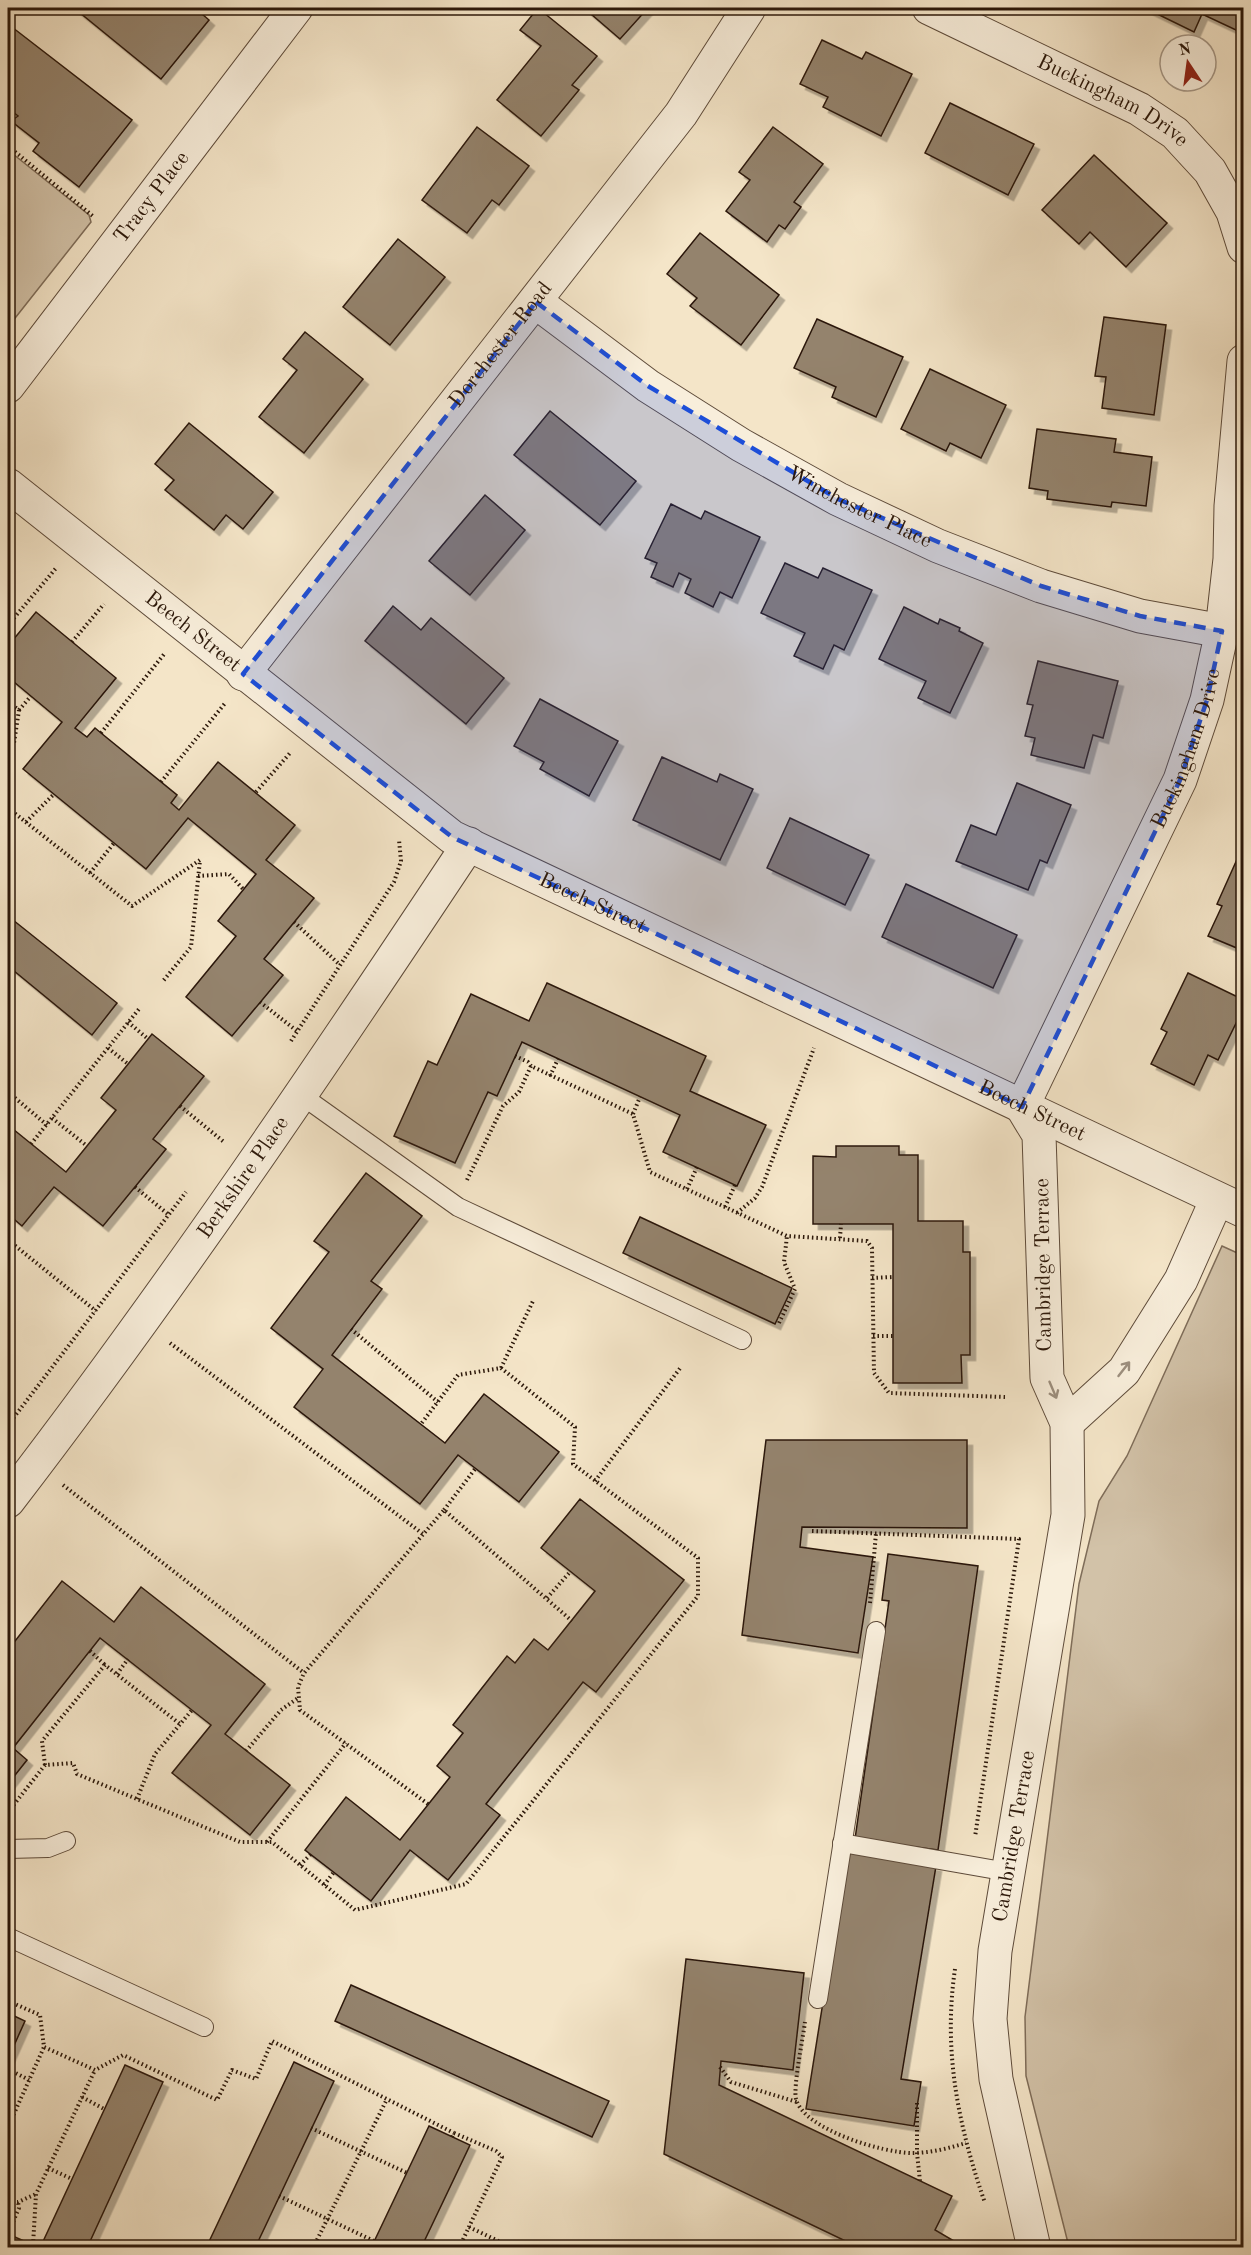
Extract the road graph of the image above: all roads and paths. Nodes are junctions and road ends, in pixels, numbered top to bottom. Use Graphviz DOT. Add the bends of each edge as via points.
graph roads {
  1 [pos="296,8"];
  2 [pos="749,8"];
  3 [pos="929,8"];
  4 [pos="8,146"];
  5 [pos="97,219"];
  6 [pos="1244,247"];
  7 [pos="536,302"];
  8 [pos="1244,361"];
  9 [pos="8,386"];
  10 [pos="8,485"];
  11 [pos="67,574"];
  12 [pos="95,596"];
  13 [pos="104,604"];
  14 [pos="113,611"];
  15 [pos="8,626"];
  16 [pos="1222,631"];
  17 [pos="72,642"];
  18 [pos="156,645"];
  19 [pos="165,652"];
  20 [pos="174,659"];
  21 [pos="243,674"];
  22 [pos="218,694"];
  23 [pos="31,696"];
  24 [pos="226,701"];
  25 [pos="8,702"];
  26 [pos="235,708"];
  27 [pos="19,710"];
  28 [pos="101,733"];
  29 [pos="281,745"];
  30 [pos="8,751"];
  31 [pos="290,752"];
  32 [pos="299,759"];
  33 [pos="161,782"];
  34 [pos="256,792"];
  35 [pos="54,794"];
  36 [pos="8,808"];
  37 [pos="26,822"];
  38 [pos="394,831"];
  39 [pos="114,843"];
  40 [pos="469,844"];
  41 [pos="90,873"];
  42 [pos="198,876"];
  43 [pos="244,890"];
  44 [pos="294,922"];
  45 [pos="340,965"];
  46 [pos="163,981"];
  47 [pos="260,1002"];
  48 [pos="139,1009"];
  49 [pos="128,1023"];
  50 [pos="297,1031"];
  51 [pos="148,1039"];
  52 [pos="815,1046"];
  53 [pos="108,1048"];
  54 [pos="286,1049"];
  55 [pos="515,1056"];
  56 [pos="558,1059"];
  57 [pos="128,1064"];
  58 [pos="531,1066"];
  59 [pos="550,1076"];
  60 [pos="8,1092"];
  61 [pos="301,1095"];
  62 [pos="640,1097"];
  63 [pos="180,1106"];
  64 [pos="1022,1107"];
  65 [pos="633,1114"];
  66 [pos="52,1118"];
  67 [pos="47,1125"];
  68 [pos="230,1135"];
  69 [pos="225,1142"];
  70 [pos="31,1144"];
  71 [pos="87,1146"];
  72 [pos="218,1151"];
  73 [pos="697,1167"];
  74 [pos="735,1185"];
  75 [pos="135,1187"];
  76 [pos="464,1187"];
  77 [pos="190,1188"];
  78 [pos="687,1189"];
  79 [pos="1230,1205"];
  80 [pos="725,1207"];
  81 [pos="737,1213"];
  82 [pos="169,1215"];
  83 [pos="841,1224"];
  84 [pos="786,1236"];
  85 [pos="840,1238"];
  86 [pos="8,1240"];
  87 [pos="893,1277"];
  88 [pos="872,1278"];
  89 [pos="532,1301"];
  90 [pos="96,1311"];
  91 [pos="779,1323"];
  92 [pos="351,1329"];
  93 [pos="873,1336"];
  94 [pos="893,1336"];
  95 [pos="742,1340"];
  96 [pos="167,1341"];
  97 [pos="681,1367"];
  98 [pos="501,1368"];
  99 [pos="1005,1397"];
  100 [pos="438,1402"];
  101 [pos="1067,1423"];
  102 [pos="421,1424"];
  103 [pos="8,1425"];
  104 [pos="476,1468"];
  105 [pos="58,1481"];
  106 [pos="596,1481"];
  107 [pos="8,1501"];
  108 [pos="444,1510"];
  109 [pos="812,1531"];
  110 [pos="876,1533"];
  111 [pos="423,1534"];
  112 [pos="570,1572"];
  113 [pos="547,1598"];
  114 [pos="870,1603"];
  115 [pos="572,1621"];
  116 [pos="876,1631"];
  117 [pos="90,1651"];
  118 [pos="128,1659"];
  119 [pos="105,1665"];
  120 [pos="304,1673"];
  121 [pos="117,1674"];
  122 [pos="298,1698"];
  123 [pos="192,1710"];
  124 [pos="180,1724"];
  125 [pos="346,1743"];
  126 [pos="246,1751"];
  127 [pos="45,1766"];
  128 [pos="137,1799"];
  129 [pos="428,1804"];
  130 [pos="8,1812"];
  131 [pos="66,1841"];
  132 [pos="266,1842"];
  133 [pos="842,1843"];
  134 [pos="8,1849"];
  135 [pos="311,1854"];
  136 [pos="300,1865"];
  137 [pos="971,1865"];
  138 [pos="334,1872"];
  139 [pos="1008,1872"];
  140 [pos="324,1885"];
  141 [pos="8,1937"];
  142 [pos="956,1965"];
  143 [pos="818,2000"];
  144 [pos="8,2001"];
  145 [pos="806,2020"];
  146 [pos="204,2027"];
  147 [pos="44,2048"];
  148 [pos="720,2067"];
  149 [pos="8,2069"];
  150 [pos="94,2070"];
  151 [pos="29,2080"];
  152 [pos="82,2097"];
  153 [pos="387,2099"];
  154 [pos="798,2102"];
  155 [pos="917,2103"];
  156 [pos="104,2109"];
  157 [pos="8,2127"];
  158 [pos="311,2128"];
  159 [pos="966,2143"];
  160 [pos="361,2151"];
  161 [pos="917,2153"];
  162 [pos="48,2168"];
  163 [pos="407,2173"];
  164 [pos="72,2179"];
  165 [pos="920,2181"];
  166 [pos="36,2194"];
  167 [pos="279,2196"];
  168 [pos="8,2202"];
  169 [pos="18,2202"];
  170 [pos="988,2213"];
  171 [pos="328,2219"];
  172 [pos="470,2227"];
  173 [pos="8,2234"];
  174 [pos="374,2241"];
  175 [pos="33,2245"];
  176 [pos="313,2247"];
  177 [pos="459,2247"];
  178 [pos="513,2247"];
  179 [pos="1034,2247"];
  1 -- 9 [label="street, Tracy Place"];
  2 -- 7 [label="street, Dorchester Road" via="681,114"];
  3 -- 6 [label="street, Buckingham Drive" via="1139,109 1175,133 1210,171 1233,212"];
  4 -- 5 [label="path"];
  7 -- 16 [label="street, Winchester Place" via="648,386 741,446 838,499 938,546 1041,586 1140,616"];
  7 -- 21 [label="street, Dorchester Road"];
  8 -- 16 [label="street, Buckingham Drive"];
  10 -- 21 [label="street, Beech Street"];
  11 -- 15 [label="path" via="58,566"];
  12 -- 13 [label="path"];
  13 -- 14 [label="path"];
  13 -- 17 [label="path"];
  16 -- 64 [label="street, Buckingham Drive" via="1207,700 1180,780"];
  18 -- 19 [label="path"];
  19 -- 20 [label="path"];
  19 -- 28 [label="path"];
  21 -- 40 [label="street, Beech Street" via="453,837"];
  22 -- 24 [label="path"];
  23 -- 27 [label="path"];
  24 -- 26 [label="path"];
  24 -- 33 [label="path"];
  25 -- 27 [label="path"];
  27 -- 30 [label="path" via="14,743"];
  29 -- 31 [label="path"];
  31 -- 32 [label="path"];
  31 -- 34 [label="path"];
  35 -- 37 [label="path"];
  36 -- 37 [label="path"];
  37 -- 41 [label="path"];
  38 -- 45 [label="path" via="402,851 398,872"];
  39 -- 41 [label="path"];
  40 -- 61 [label="street, Berkshire Place"];
  40 -- 64 [label="street, Beech Street"];
  41 -- 42 [label="path" via="132,906 200,860"];
  42 -- 43 [label="path" via="229,874"];
  42 -- 46 [label="path" via="192,947"];
  44 -- 45 [label="path"];
  45 -- 50 [label="path"];
  47 -- 50 [label="path"];
  48 -- 49 [label="path"];
  49 -- 51 [label="path"];
  49 -- 53 [label="path"];
  50 -- 54 [label="path"];
  52 -- 81 [label="path" via="762,1187"];
  53 -- 57 [label="path"];
  53 -- 66 [label="path"];
  55 -- 58 [label="path"];
  56 -- 59 [label="path"];
  58 -- 59 [label="path"];
  58 -- 76 [label="path" via="519,1092 503,1106"];
  59 -- 65 [label="path"];
  60 -- 67 [label="path"];
  61 -- 95 [label="lane" via="458,1207"];
  61 -- 107 [label="street, Berkshire Place" via="74,1415"];
  62 -- 65 [label="path"];
  63 -- 69 [label="path"];
  64 -- 79 [label="street, Beech Street"];
  64 -- 101 [label="street, Cambridge Terrace, one-way" via="1039,1135 1047,1378"];
  65 -- 78 [label="path" via="650,1172"];
  66 -- 67 [label="path"];
  66 -- 71 [label="path"];
  67 -- 70 [label="path"];
  68 -- 69 [label="path"];
  69 -- 72 [label="path"];
  73 -- 78 [label="path"];
  74 -- 80 [label="path"];
  75 -- 82 [label="path"];
  77 -- 82 [label="path"];
  78 -- 80 [label="path"];
  101 -- 79 [label="street, one-way" via="1124,1371"];
  80 -- 81 [label="path"];
  81 -- 84 [label="path"];
  82 -- 90 [label="path"];
  83 -- 85 [label="path"];
  84 -- 85 [label="path"];
  84 -- 91 [label="path" via="784,1262 795,1288"];
  85 -- 88 [label="path" via="867,1241 872,1248"];
  86 -- 90 [label="path"];
  87 -- 88 [label="path"];
  88 -- 93 [label="path"];
  89 -- 98 [label="path"];
  90 -- 103 [label="path"];
  92 -- 100 [label="path"];
  93 -- 94 [label="path"];
  93 -- 99 [label="path" via="874,1373 889,1393"];
  96 -- 111 [label="path"];
  97 -- 106 [label="path"];
  98 -- 100 [label="path" via="458,1375"];
  98 -- 106 [label="path" via="576,1427 573,1464"];
  100 -- 102 [label="path"];
  101 -- 139 [label="street, Cambridge Terrace" via="1068,1515"];
  104 -- 108 [label="path"];
  105 -- 120 [label="path"];
  106 -- 140 [label="path" via="698,1558 698,1596 466,1884 355,1910"];
  108 -- 111 [label="path"];
  108 -- 113 [label="path"];
  109 -- 110 [label="path"];
  110 -- 114 [label="path"];
  110 -- 137 [label="path" via="1020,1539"];
  111 -- 120 [label="path"];
  112 -- 113 [label="path"];
  113 -- 115 [label="path"];
  116 -- 133 [label="lane"];
  117 -- 119 [label="path"];
  118 -- 121 [label="path"];
  119 -- 121 [label="path"];
  119 -- 127 [label="path" via="42,1741"];
  120 -- 122 [label="path"];
  121 -- 124 [label="path"];
  122 -- 125 [label="path" via="300,1710"];
  122 -- 126 [label="path" via="281,1710"];
  123 -- 124 [label="path"];
  124 -- 128 [label="path" via="155,1754"];
  125 -- 129 [label="path"];
  125 -- 132 [label="path"];
  127 -- 128 [label="path" via="73,1763 77,1774"];
  127 -- 130 [label="path"];
  128 -- 132 [label="path" via="240,1842"];
  131 -- 134 [label="lane" via="48,1848"];
  132 -- 136 [label="path" via="272,1842"];
  133 -- 137 [label="lane"];
  133 -- 143 [label="lane"];
  135 -- 136 [label="path"];
  136 -- 140 [label="path"];
  137 -- 139 [label="lane"];
  138 -- 140 [label="path"];
  139 -- 179 [label="street, Cambridge Terrace" via="995,1951 990,2019 996,2079"];
  141 -- 146 [label="lane"];
  142 -- 159 [label="path" via="949,2032"];
  144 -- 147 [label="path" via="40,2015"];
  145 -- 154 [label="path"];
  147 -- 150 [label="path"];
  147 -- 151 [label="path"];
  148 -- 154 [label="path" via="731,2082"];
  149 -- 151 [label="path"];
  150 -- 152 [label="path"];
  150 -- 153 [label="path" via="123,2055 217,2100 232,2070 256,2079 272,2041"];
  151 -- 157 [label="path"];
  152 -- 156 [label="path"];
  152 -- 162 [label="path"];
  153 -- 160 [label="path"];
  153 -- 172 [label="path" via="502,2157"];
  154 -- 161 [label="path" via="815,2122 849,2138 885,2150"];
  155 -- 161 [label="path"];
  158 -- 160 [label="path"];
  159 -- 161 [label="path"];
  159 -- 170 [label="path"];
  160 -- 163 [label="path"];
  160 -- 171 [label="path"];
  161 -- 165 [label="path"];
  162 -- 164 [label="path"];
  162 -- 166 [label="path"];
  166 -- 169 [label="path"];
  166 -- 175 [label="path"];
  167 -- 171 [label="path"];
  168 -- 169 [label="path"];
  169 -- 173 [label="path"];
  171 -- 174 [label="path"];
  171 -- 176 [label="path"];
  172 -- 177 [label="path"];
  172 -- 178 [label="path"];
}
